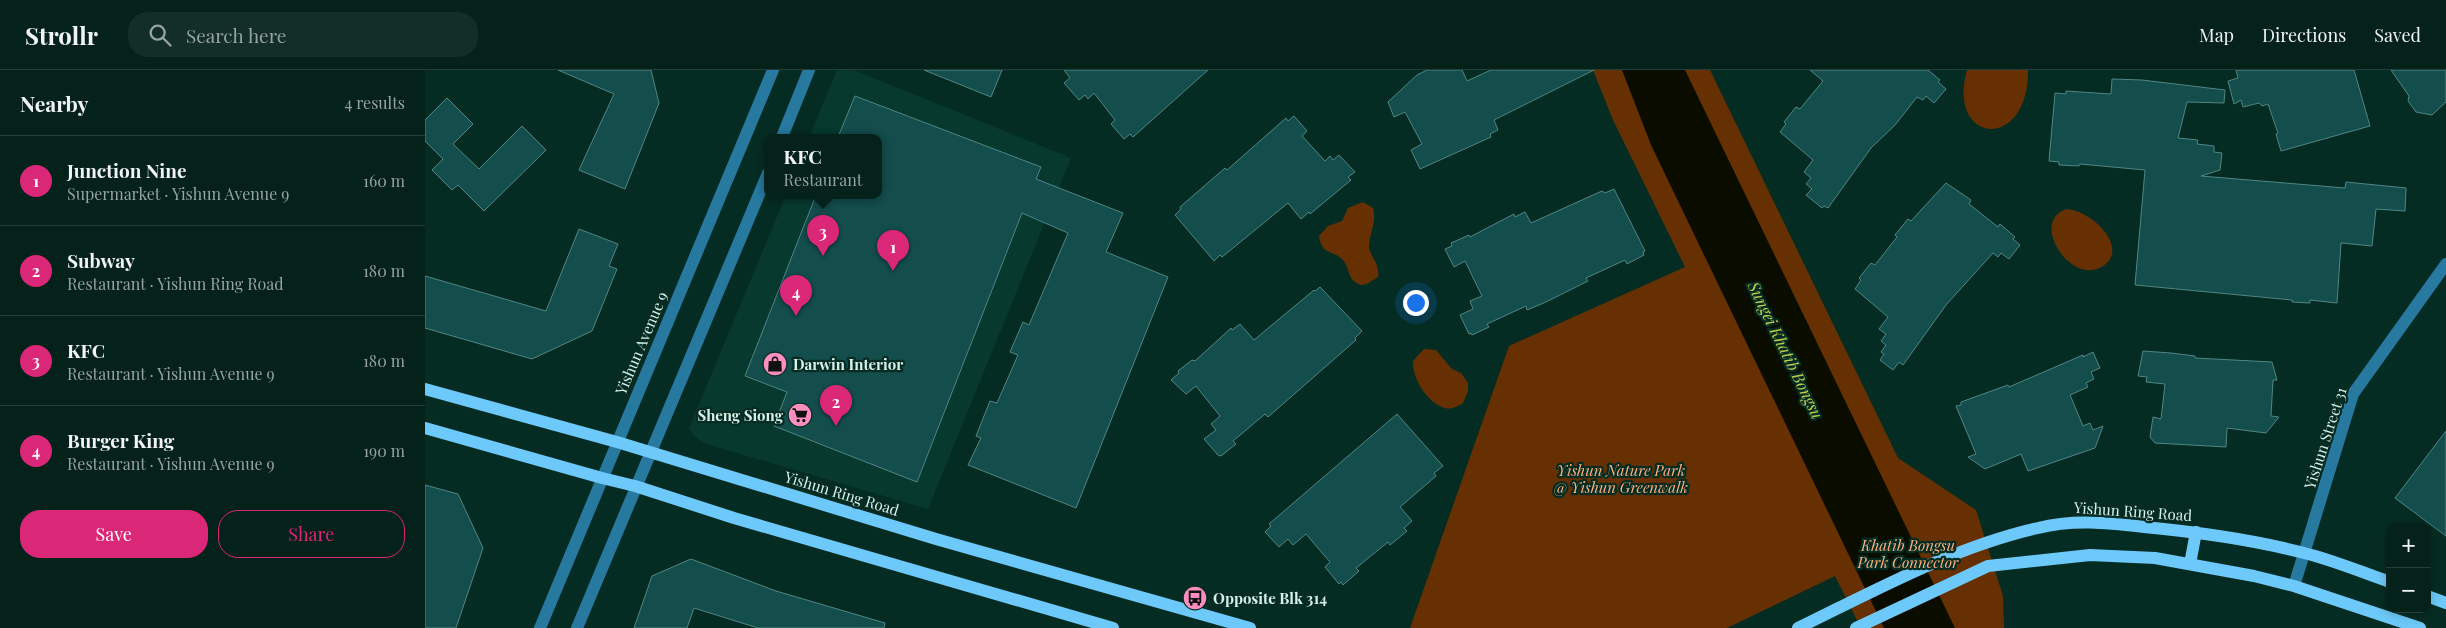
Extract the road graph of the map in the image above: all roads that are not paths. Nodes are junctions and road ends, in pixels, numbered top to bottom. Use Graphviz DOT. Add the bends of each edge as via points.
graph roads {
  1 [pos="773,70"];
  2 [pos="809,70"];
  3 [pos="783,134"];
  4 [pos="764,182"];
  5 [pos="2446,264"];
  6 [pos="425,389"];
  7 [pos="425,428"];
  8 [pos="617,442"];
  9 [pos="650,452"];
  10 [pos="602,478"];
  11 [pos="635,486"];
  12 [pos="2196,532"];
  13 [pos="2306,553"];
  14 [pos="2190,564"];
  15 [pos="2386,581"];
  16 [pos="2294,586"];
  17 [pos="2431,597"];
  18 [pos="2446,603"];
  19 [pos="540,628"];
  20 [pos="577,628"];
  21 [pos="1113,628"];
  22 [pos="1249,628"];
  23 [pos="1798,628"];
  24 [pos="1856,628"];
  25 [pos="2420,628"];
  1 -- 8 [label="street, Yishun Avenue 9"];
  2 -- 3 [label="street"];
  4 -- 9 [label="street"];
  5 -- 13 [label="street, Yishun Street 31" via="2353,394"];
  6 -- 8 [label="main road, Yishun Ring Road"];
  7 -- 10 [label="main road"];
  8 -- 9 [label="main road, Yishun Ring Road"];
  8 -- 10 [label="street, Yishun Avenue 9"];
  9 -- 11 [label="street"];
  9 -- 22 [label="main road, Yishun Ring Road" via="937,539"];
  10 -- 11 [label="main road"];
  10 -- 19 [label="street, Yishun Avenue 9"];
  11 -- 20 [label="street"];
  11 -- 21 [label="main road"];
  12 -- 13 [label="main road, Yishun Ring Road"];
  12 -- 14 [label="main road"];
  12 -- 23 [label="main road, Yishun Ring Road" via="2073,522 2040,527 1983,543 1949,557"];
  13 -- 15 [label="main road, Yishun Ring Road"];
  13 -- 16 [label="street, Yishun Street 31"];
  14 -- 16 [label="main road"];
  14 -- 24 [label="main road" via="2155,558 2090,555 1988,566"];
  16 -- 25 [label="main road"];
  17 -- 18 [label="main road"];
}
